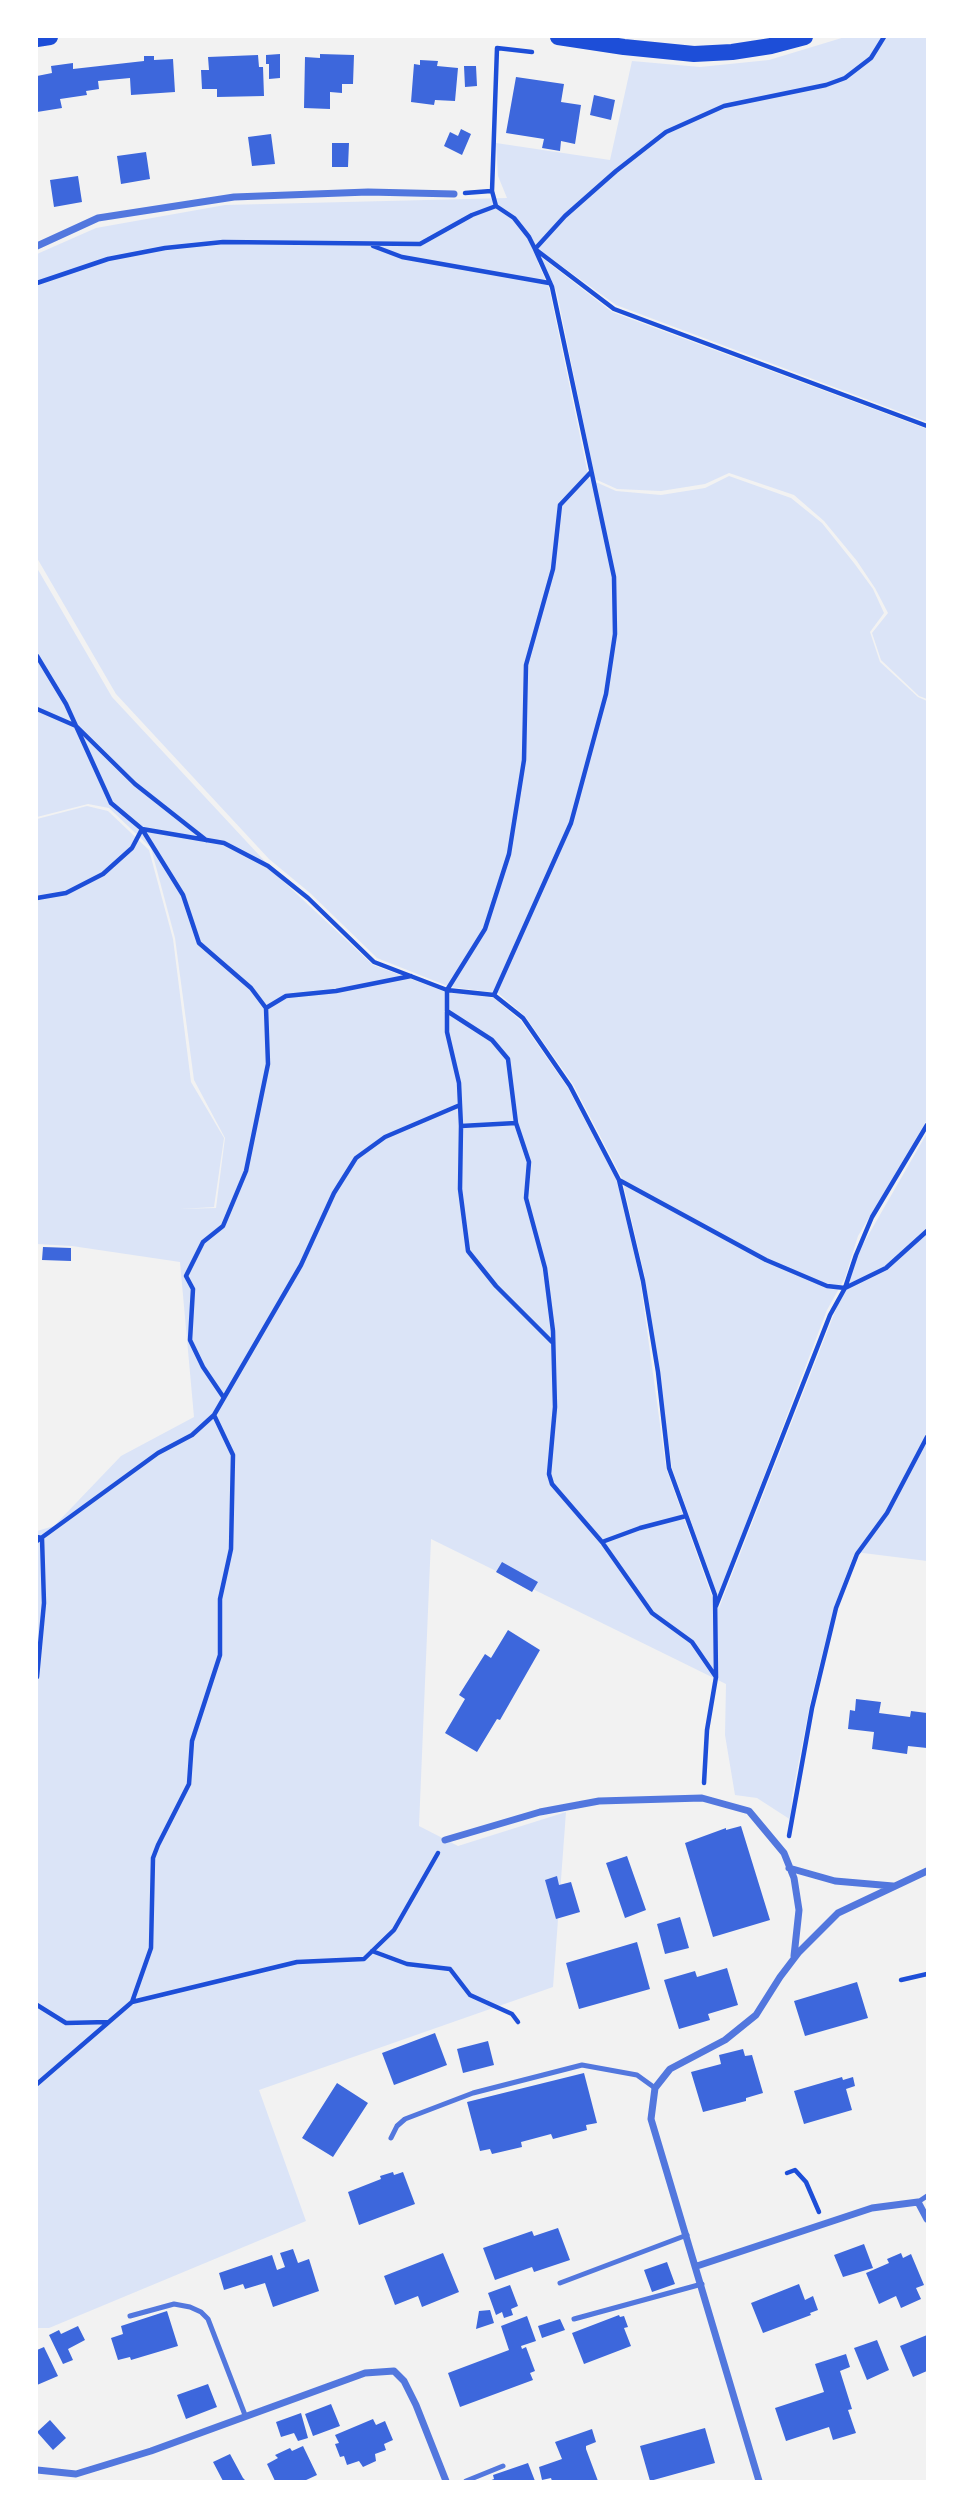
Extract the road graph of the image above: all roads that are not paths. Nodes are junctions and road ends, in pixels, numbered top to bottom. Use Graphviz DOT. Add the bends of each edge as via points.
graph roads {
  1 [pos="558,37"];
  2 [pos="804,37"];
  3 [pos="454,194"];
  4 [pos="37,246"];
  5 [pos="445,1840"];
  6 [pos="789,1868"];
  7 [pos="927,1871"];
  8 [pos="894,1886"];
  9 [pos="794,1959"];
  10 [pos="655,2088"];
  11 [pos="391,2138"];
  12 [pos="927,2196"];
  13 [pos="918,2202"];
  14 [pos="927,2219"];
  15 [pos="687,2235"];
  16 [pos="696,2266"];
  17 [pos="559,2283"];
  18 [pos="702,2284"];
  19 [pos="130,2316"];
  20 [pos="574,2319"];
  21 [pos="245,2415"];
  22 [pos="503,2466"];
  23 [pos="37,2470"];
  24 [pos="446,2481"];
  25 [pos="466,2481"];
  26 [pos="758,2481"];
  1 -- 2 [label="main road" via="695,54 771,46"];
  3 -- 4 [label="street" via="234,197 98,218"];
  5 -- 6 [label="street" via="540,1812 599,1801 702,1798 749,1811 785,1853"];
  6 -- 8 [label="street" via="835,1881"];
  6 -- 9 [label="street" via="799,1910"];
  7 -- 8 [label="street"];
  8 -- 9 [label="street" via="838,1913"];
  9 -- 10 [label="street" via="756,2015 725,2040 670,2069"];
  10 -- 11 [label="lane" via="636,2075 582,2065 472,2093 405,2119"];
  10 -- 15 [label="street" via="652,2119"];
  12 -- 13 [label="lane"];
  13 -- 14 [label="street"];
  13 -- 16 [label="street" via="872,2208"];
  15 -- 16 [label="street"];
  15 -- 17 [label="lane"];
  16 -- 18 [label="street"];
  18 -- 20 [label="lane"];
  18 -- 26 [label="street"];
  19 -- 21 [label="lane" via="174,2304 201,2312 208,2319"];
  21 -- 23 [label="street" via="76,2474"];
  21 -- 24 [label="street" via="365,2373 394,2371 416,2405"];
  22 -- 25 [label="lane"];
}
